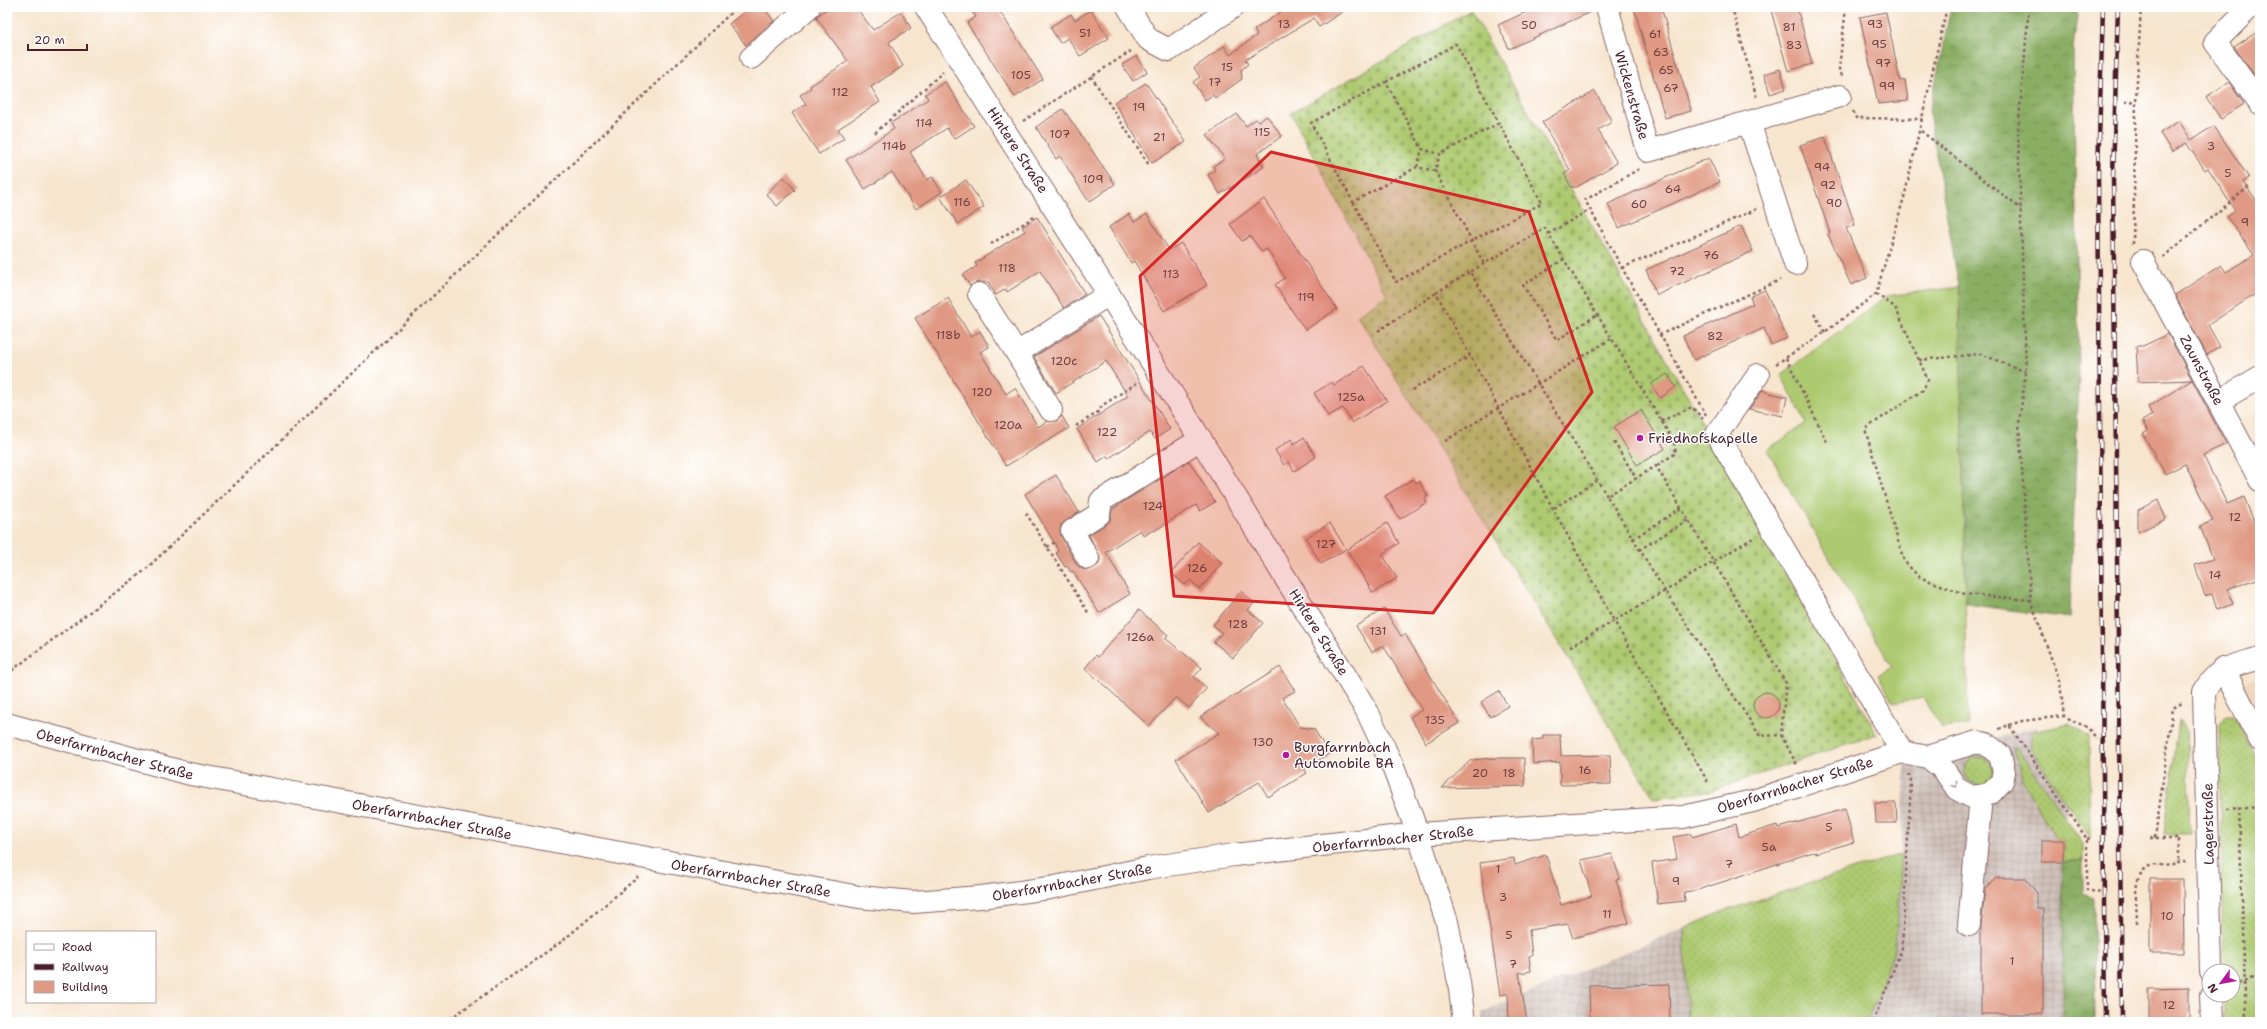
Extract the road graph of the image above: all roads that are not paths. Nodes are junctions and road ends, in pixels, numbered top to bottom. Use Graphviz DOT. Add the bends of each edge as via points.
graph roads {
  1 [pos="809,7"];
  2 [pos="926,7"];
  3 [pos="1128,7"];
  4 [pos="1233,7"];
  5 [pos="1607,7"];
  6 [pos="2247,10"];
  7 [pos="751,58"];
  8 [pos="1845,94"];
  9 [pos="2260,104"];
  10 [pos="1755,121"];
  11 [pos="1794,264"];
  12 [pos="2145,265"];
  13 [pos="979,294"];
  14 [pos="1109,294"];
  15 [pos="1017,353"];
  16 [pos="1758,375"];
  17 [pos="2260,377"];
  18 [pos="2218,401"];
  19 [pos="1051,410"];
  20 [pos="1200,440"];
  21 [pos="2260,480"];
  22 [pos="1088,558"];
  23 [pos="2260,658"];
  24 [pos="2217,674"];
  25 [pos="7,724"];
  26 [pos="2260,740"];
  27 [pos="1902,752"];
  28 [pos="1928,757"];
  29 [pos="1982,797"];
  30 [pos="1418,834"];
  31 [pos="1968,925"];
  32 [pos="2211,963"];
  33 [pos="2212,1003"];
  34 [pos="1464,1022"];
  35 [pos="2212,1022"];
  1 -- 7 [label="street"];
  2 -- 14 [label="street, Hintere Straße"];
  3 -- 4 [label="street" via="1148,39 1169,50"];
  5 -- 10 [label="street, Wickenstraße" via="1648,150"];
  6 -- 9 [label="street" via="2215,42"];
  8 -- 10 [label="street, Wickenstraße"];
  10 -- 11 [label="street" via="1774,201"];
  12 -- 18 [label="street, Zaunstraße"];
  13 -- 15 [label="street"];
  14 -- 15 [label="street"];
  14 -- 20 [label="street, Hintere Straße"];
  15 -- 19 [label="street"];
  16 -- 27 [label="street" via="1717,434"];
  17 -- 18 [label="street"];
  18 -- 21 [label="street, Zaunstraße"];
  20 -- 22 [label="street" via="1101,501 1099,514 1072,531"];
  20 -- 30 [label="street, Hintere Straße" via="1367,711 1393,767"];
  23 -- 24 [label="street"];
  24 -- 26 [label="street"];
  24 -- 32 [label="street, Lagerstraße" via="2204,692"];
  25 -- 30 [label="street, Oberfarrnbacher Straße" via="190,774 859,897 913,902 1050,888 1148,868"];
  27 -- 28 [label="street, Oberfarrnbacher Straße"];
  27 -- 30 [label="street, Oberfarrnbacher Straße" via="1753,801 1683,817"];
  28 -- 29 [label="street, Oberfarrnbacher Straße, one-way" via="1944,770 1957,789 1972,797"];
  28 -- 29 [label="street, Oberfarrnbacher Straße" via="1977,742 1994,748 2003,763 2002,781 1997,789"];
  29 -- 31 [label="street"];
  30 -- 34 [label="street, Hintere Straße" via="1447,922"];
  33 -- 35 [label="street"];
}
